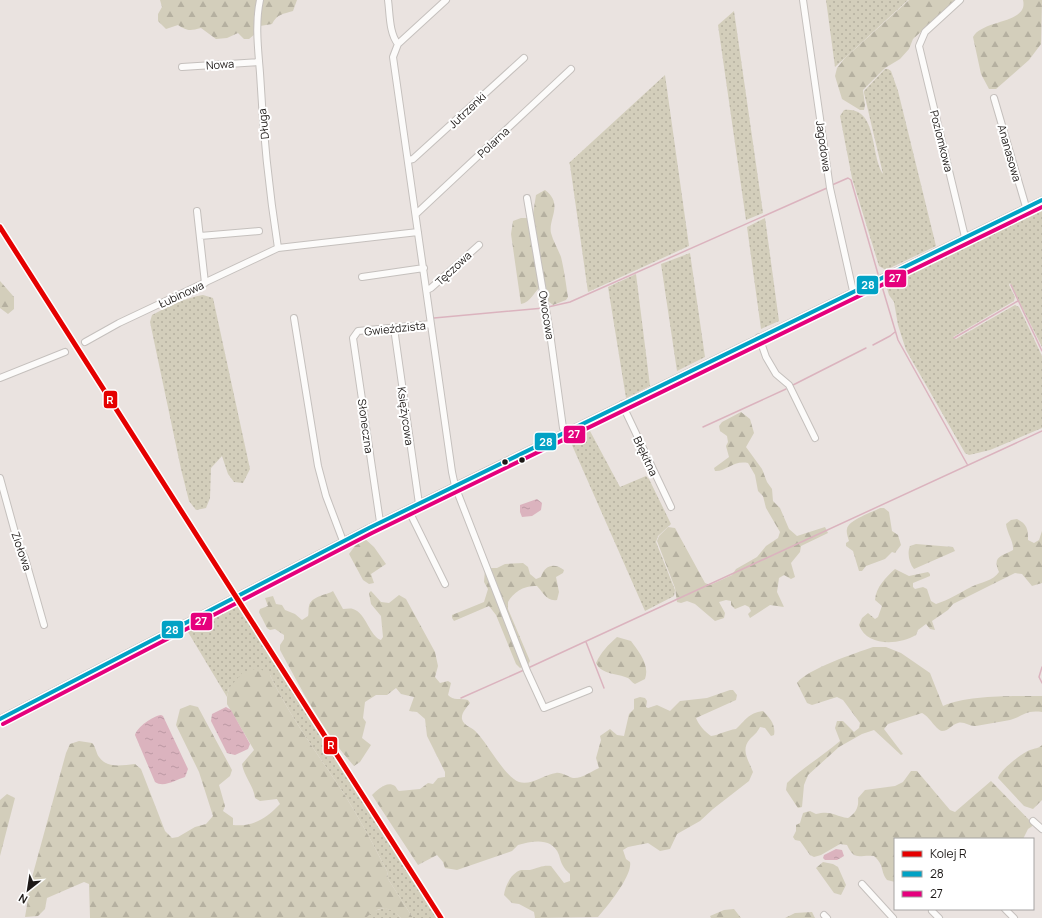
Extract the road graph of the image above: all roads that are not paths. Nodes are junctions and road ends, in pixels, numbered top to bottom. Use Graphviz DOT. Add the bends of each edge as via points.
graph roads {
  1 [pos="260,0"];
  2 [pos="388,0"];
  3 [pos="446,0"];
  4 [pos="803,0"];
  5 [pos="960,0"];
  6 [pos="398,44"];
  7 [pos="524,58"];
  8 [pos="259,62"];
  9 [pos="182,66"];
  10 [pos="571,70"];
  11 [pos="994,98"];
  12 [pos="409,160"];
  13 [pos="528,198"];
  14 [pos="1042,200"];
  15 [pos="1026,207"];
  16 [pos="198,211"];
  17 [pos="416,214"];
  18 [pos="259,231"];
  19 [pos="418,232"];
  20 [pos="200,236"];
  21 [pos="965,237"];
  22 [pos="479,245"];
  23 [pos="278,248"];
  24 [pos="424,268"];
  25 [pos="362,277"];
  26 [pos="205,283"];
  27 [pos="427,290"];
  28 [pos="853,291"];
  29 [pos="294,318"];
  30 [pos="431,324"];
  31 [pos="394,328"];
  32 [pos="358,332"];
  33 [pos="759,337"];
  34 [pos="85,342"];
  35 [pos="65,352"];
  36 [pos="0,378"];
  37 [pos="622,404"];
  38 [pos="565,432"];
  39 [pos="815,438"];
  40 [pos="0,478"];
  41 [pos="455,486"];
  42 [pos="419,504"];
  43 [pos="670,507"];
  44 [pos="408,509"];
  45 [pos="380,522"];
  46 [pos="340,542"];
  47 [pos="445,584"];
  48 [pos="44,625"];
  49 [pos="589,690"];
  50 [pos="0,718"];
  51 [pos="1033,820"];
  52 [pos="1042,829"];
  53 [pos="862,884"];
  54 [pos="932,910"];
  55 [pos="1006,910"];
  56 [pos="893,918"];
  57 [pos="939,918"];
  58 [pos="1014,918"];
  1 -- 8 [label="street, Długa" via="257,22"];
  2 -- 6 [label="street" via="393,32"];
  3 -- 6 [label="street"];
  4 -- 28 [label="street, Jagodowa" via="830,188"];
  5 -- 21 [label="street, Poziomkowa" via="925,32 919,46"];
  6 -- 12 [label="street" via="393,57"];
  7 -- 12 [label="street, Jutrzenki"];
  8 -- 9 [label="street, Nowa"];
  8 -- 23 [label="street, Długa" via="271,202"];
  10 -- 17 [label="street, Polarna"];
  11 -- 15 [label="street, Ananasowa"];
  12 -- 17 [label="street"];
  13 -- 38 [label="street, Owocowa"];
  14 -- 15 [label="street"];
  15 -- 21 [label="street"];
  16 -- 20 [label="street"];
  17 -- 19 [label="street"];
  18 -- 20 [label="street"];
  19 -- 23 [label="street, Łubinowa"];
  19 -- 24 [label="street"];
  20 -- 26 [label="street"];
  21 -- 28 [label="street"];
  22 -- 27 [label="street, Tęczowa"];
  23 -- 26 [label="street, Łubinowa"];
  24 -- 25 [label="street"];
  24 -- 27 [label="street"];
  26 -- 34 [label="street, Łubinowa" via="119,323"];
  27 -- 30 [label="street"];
  28 -- 33 [label="street"];
  29 -- 46 [label="street" via="318,466"];
  30 -- 31 [label="street, Gwieździsta"];
  30 -- 41 [label="street"];
  31 -- 32 [label="street, Gwieździsta"];
  31 -- 42 [label="street, Księżycowa"];
  32 -- 45 [label="street, Słoneczna" via="353,342"];
  33 -- 37 [label="street"];
  33 -- 39 [label="street" via="766,357 776,374 789,385"];
  35 -- 36 [label="street"];
  37 -- 38 [label="street"];
  37 -- 43 [label="street, Błękitna"];
  38 -- 41 [label="street"];
  40 -- 48 [label="street, Ziołowa"];
  41 -- 42 [label="street"];
  41 -- 49 [label="street" via="527,671 544,708"];
  42 -- 44 [label="street"];
  44 -- 45 [label="street"];
  44 -- 47 [label="street"];
  45 -- 46 [label="street"];
  46 -- 50 [label="street"];
  51 -- 52 [label="street"];
  53 -- 56 [label="street"];
  54 -- 57 [label="street"];
  55 -- 58 [label="street"];
}
